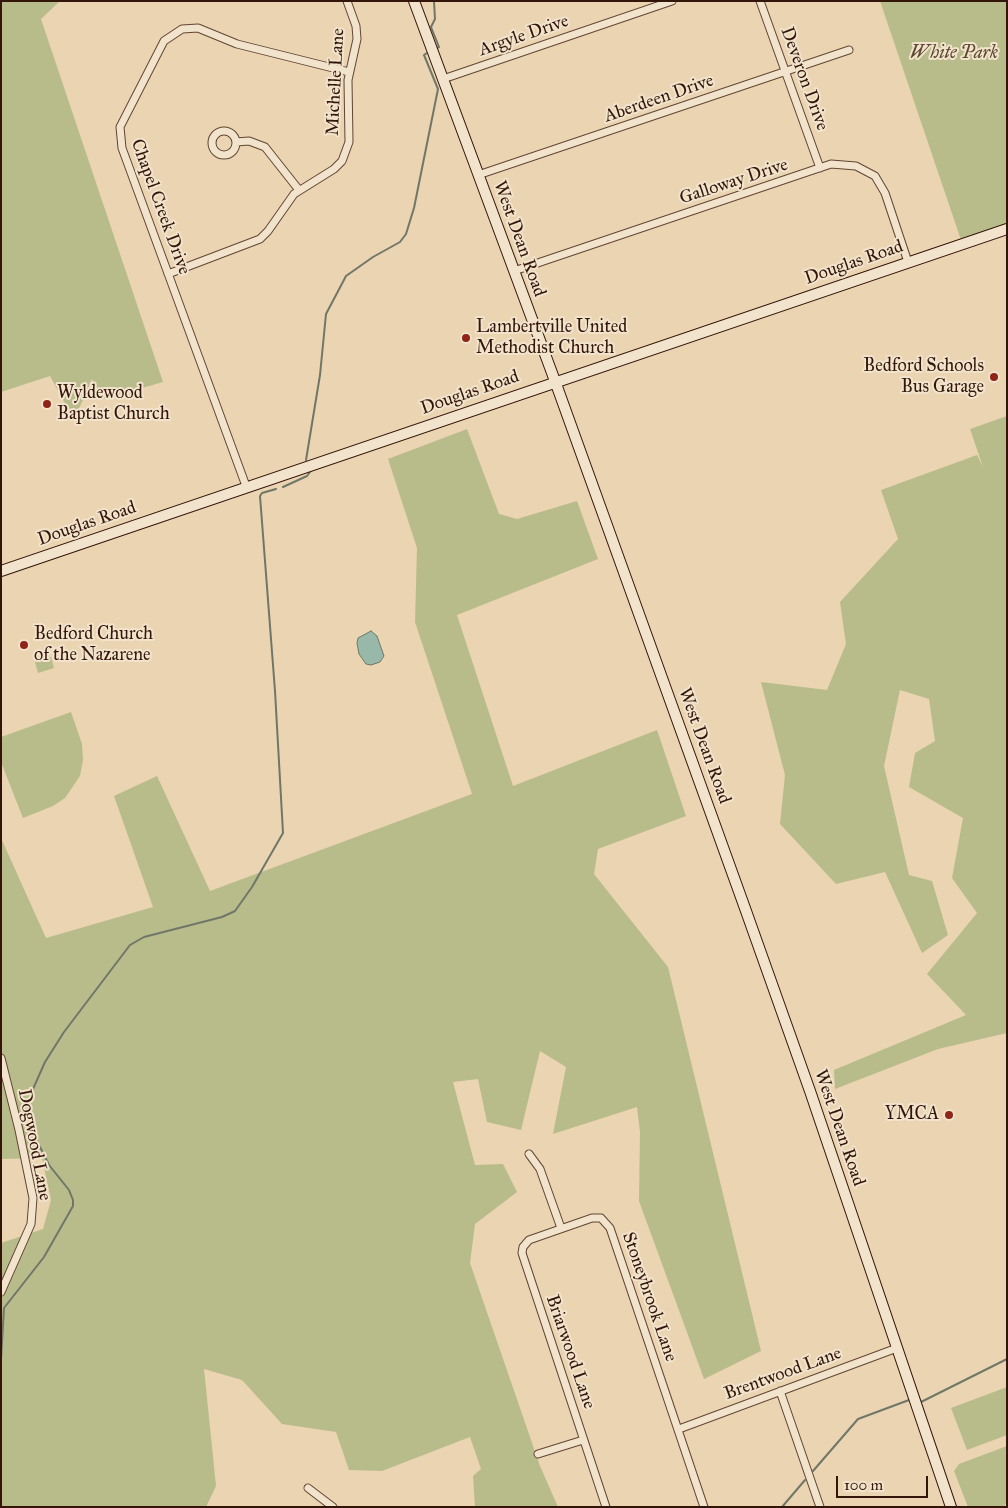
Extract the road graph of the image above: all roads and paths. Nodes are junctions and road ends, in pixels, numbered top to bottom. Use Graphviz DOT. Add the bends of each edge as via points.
graph roads {
  1 [pos="347,1"];
  2 [pos="414,1"];
  3 [pos="672,1"];
  4 [pos="760,1"];
  5 [pos="849,50"];
  6 [pos="349,72"];
  7 [pos="785,72"];
  8 [pos="442,79"];
  9 [pos="236,142"];
  10 [pos="820,168"];
  11 [pos="478,175"];
  12 [pos="299,190"];
  13 [pos="1007,229"];
  14 [pos="908,262"];
  15 [pos="514,271"];
  16 [pos="168,274"];
  17 [pos="555,381"];
  18 [pos="246,486"];
  19 [pos="1,571"];
  20 [pos="1,1058"];
  21 [pos="528,1154"];
  22 [pos="561,1228"];
  23 [pos="1,1292"];
  24 [pos="897,1348"];
  25 [pos="780,1391"];
  26 [pos="679,1429"];
  27 [pos="583,1440"];
  28 [pos="538,1454"];
  29 [pos="308,1488"];
  30 [pos="333,1507"];
  31 [pos="606,1507"];
  32 [pos="704,1507"];
  33 [pos="820,1507"];
  34 [pos="951,1507"];
  1 -- 6 [label="street, Michelle Lane" via="357,32"];
  2 -- 8 [label="street, West Dean Road"];
  3 -- 8 [label="street, Argyle Drive"];
  4 -- 7 [label="street, Deveron Drive"];
  5 -- 7 [label="street, Aberdeen Drive"];
  6 -- 12 [label="street, Michelle Lane" via="349,142 346,155 334,169"];
  6 -- 16 [label="street, Chapel Creek Drive" via="237,44 198,28 182,29 168,37 119,131 122,148"];
  7 -- 10 [label="street, Deveron Drive"];
  7 -- 11 [label="street, Aberdeen Drive"];
  8 -- 11 [label="street, West Dean Road"];
  9 -- 12 [label="street" via="249,141 265,147"];
  10 -- 14 [label="street, Galloway Drive" via="831,164 856,166 875,176 885,193"];
  10 -- 15 [label="street, Galloway Drive"];
  11 -- 15 [label="street, West Dean Road"];
  12 -- 16 [label="street, Michelle Lane" via="260,239"];
  13 -- 14 [label="street, Douglas Road"];
  14 -- 17 [label="street, Douglas Road"];
  15 -- 17 [label="street, West Dean Road"];
  16 -- 18 [label="street, Chapel Creek Drive"];
  17 -- 18 [label="street, Douglas Road"];
  17 -- 24 [label="street, West Dean Road" via="810,1091"];
  18 -- 19 [label="street, Douglas Road"];
  20 -- 23 [label="street, Dogwood Lane" via="33,1198 31,1224"];
  21 -- 22 [label="street" via="540,1170"];
  22 -- 26 [label="street, Stoneybrook Lane" via="601,1218 610,1228"];
  22 -- 27 [label="street, Briarwood Lane" via="529,1240 522,1253"];
  24 -- 25 [label="street, Brentwood Lane"];
  24 -- 34 [label="street, West Dean Road"];
  25 -- 26 [label="street, Brentwood Lane"];
  25 -- 33 [label="street"];
  26 -- 32 [label="street, Stoneybrook Lane"];
  27 -- 28 [label="street"];
  27 -- 31 [label="street, Briarwood Lane"];
  29 -- 30 [label="street"];
}
